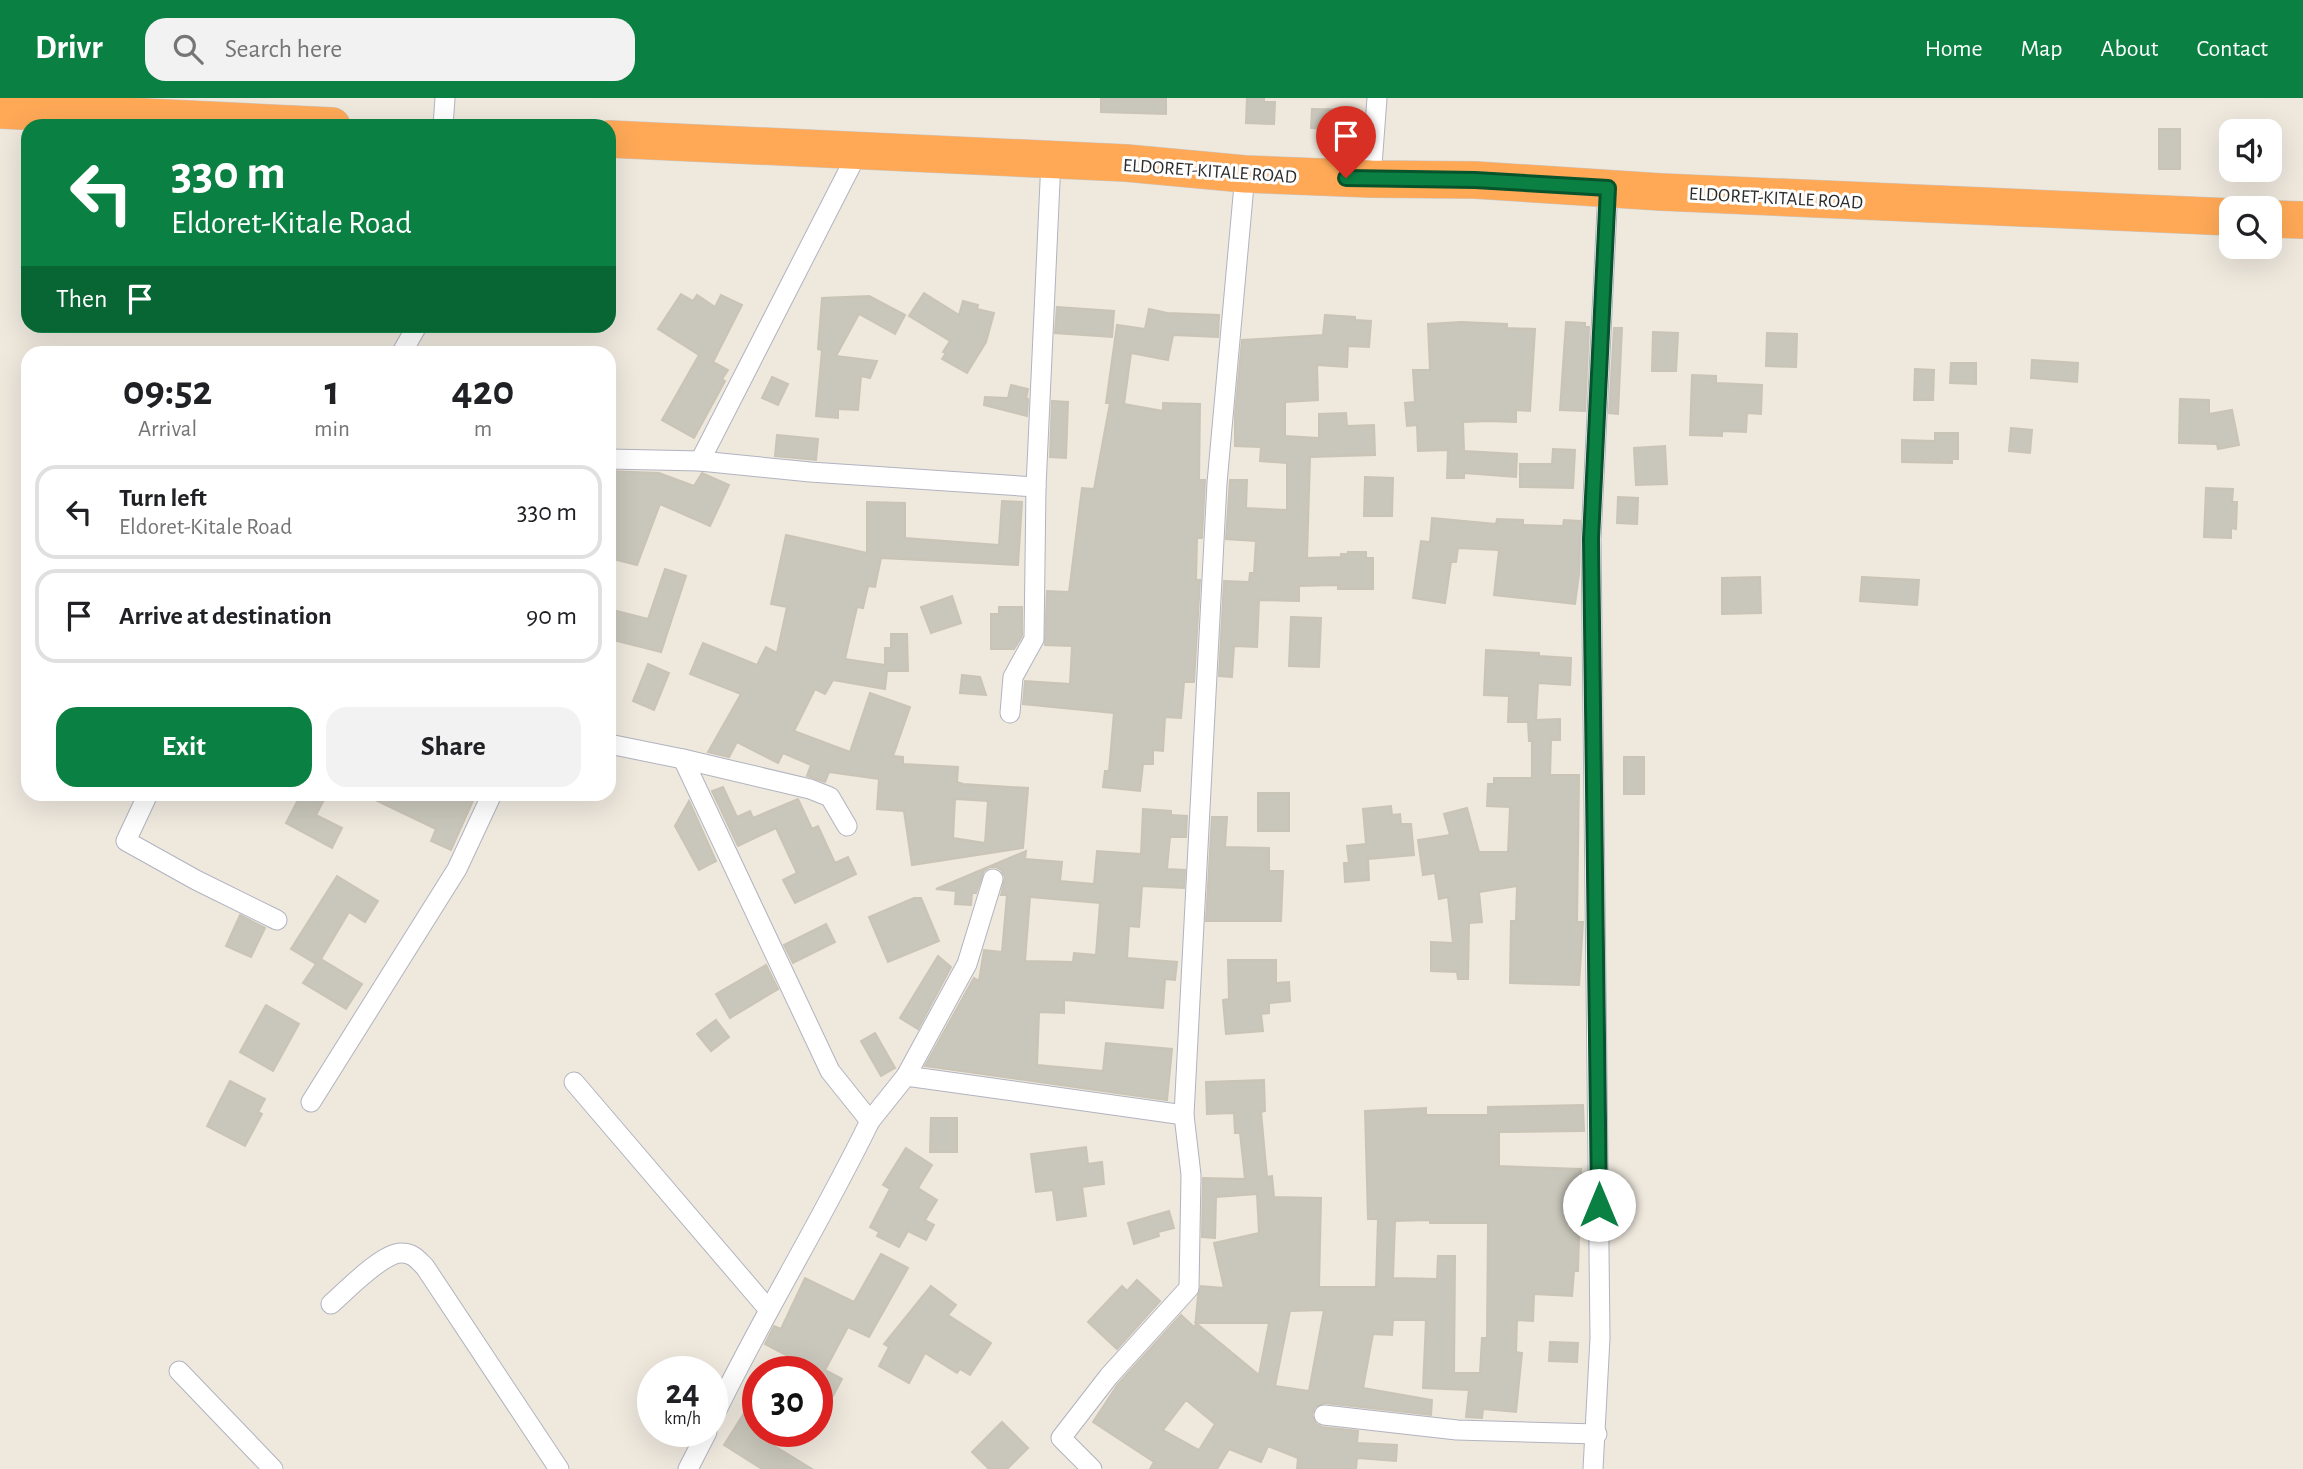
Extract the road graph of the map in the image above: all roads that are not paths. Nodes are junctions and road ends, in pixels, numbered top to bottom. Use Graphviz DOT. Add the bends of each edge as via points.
graph roads {
  1 [pos="445,98"];
  2 [pos="1377,98"];
  3 [pos="0,110"];
  4 [pos="187,119"];
  5 [pos="444,119"];
  6 [pos="616,139"];
  7 [pos="858,152"];
  8 [pos="1051,160"];
  9 [pos="1244,174"];
  10 [pos="1371,179"];
  11 [pos="1608,188"];
  12 [pos="2219,216"];
  13 [pos="2282,219"];
  14 [pos="2303,220"];
  15 [pos="616,459"];
  16 [pos="700,461"];
  17 [pos="1036,487"];
  18 [pos="1010,713"];
  19 [pos="616,745"];
  20 [pos="683,759"];
  21 [pos="145,801"];
  22 [pos="489,801"];
  23 [pos="847,826"];
  24 [pos="993,880"];
  25 [pos="277,920"];
  26 [pos="906,1076"];
  27 [pos="574,1082"];
  28 [pos="311,1102"];
  29 [pos="1184,1115"];
  30 [pos="870,1121"];
  31 [pos="331,1304"];
  32 [pos="769,1310"];
  33 [pos="179,1371"];
  34 [pos="728,1389"];
  35 [pos="1324,1415"];
  36 [pos="1597,1434"];
  37 [pos="699,1447"];
  38 [pos="273,1469"];
  39 [pos="559,1469"];
  40 [pos="688,1469"];
  41 [pos="1092,1469"];
  42 [pos="1594,1469"];
  1 -- 5 [label="street"];
  2 -- 10 [label="street"];
  3 -- 4 [label="highway"];
  6 -- 7 [label="highway, ELDORET-KITALE ROAD"];
  7 -- 8 [label="highway, ELDORET-KITALE ROAD"];
  7 -- 16 [label="street"];
  8 -- 9 [label="highway, ELDORET-KITALE ROAD"];
  8 -- 17 [label="street"];
  9 -- 10 [label="highway, ELDORET-KITALE ROAD"];
  9 -- 29 [label="street" via="1217,484"];
  10 -- 11 [label="highway, ELDORET-KITALE ROAD"];
  11 -- 12 [label="highway, ELDORET-KITALE ROAD"];
  11 -- 36 [label="street" via="1591,539 1600,1324"];
  13 -- 14 [label="highway"];
  15 -- 16 [label="street"];
  16 -- 17 [label="street"];
  17 -- 18 [label="street" via="1034,639 1013,677"];
  19 -- 20 [label="street"];
  20 -- 23 [label="street" via="830,797"];
  20 -- 30 [label="street" via="830,1071"];
  21 -- 25 [label="street" via="126,841"];
  22 -- 28 [label="street" via="457,869"];
  24 -- 26 [label="street" via="967,964"];
  26 -- 29 [label="street"];
  26 -- 30 [label="street"];
  27 -- 32 [label="street"];
  29 -- 41 [label="street" via="1191,1175 1189,1288 1109,1376 1061,1438"];
  30 -- 32 [label="street"];
  31 -- 39 [label="street" via="385,1258 400,1252 414,1256"];
  32 -- 34 [label="street"];
  33 -- 38 [label="street"];
  35 -- 36 [label="street" via="1457,1430"];
  36 -- 42 [label="street"];
  37 -- 40 [label="street"];
}
